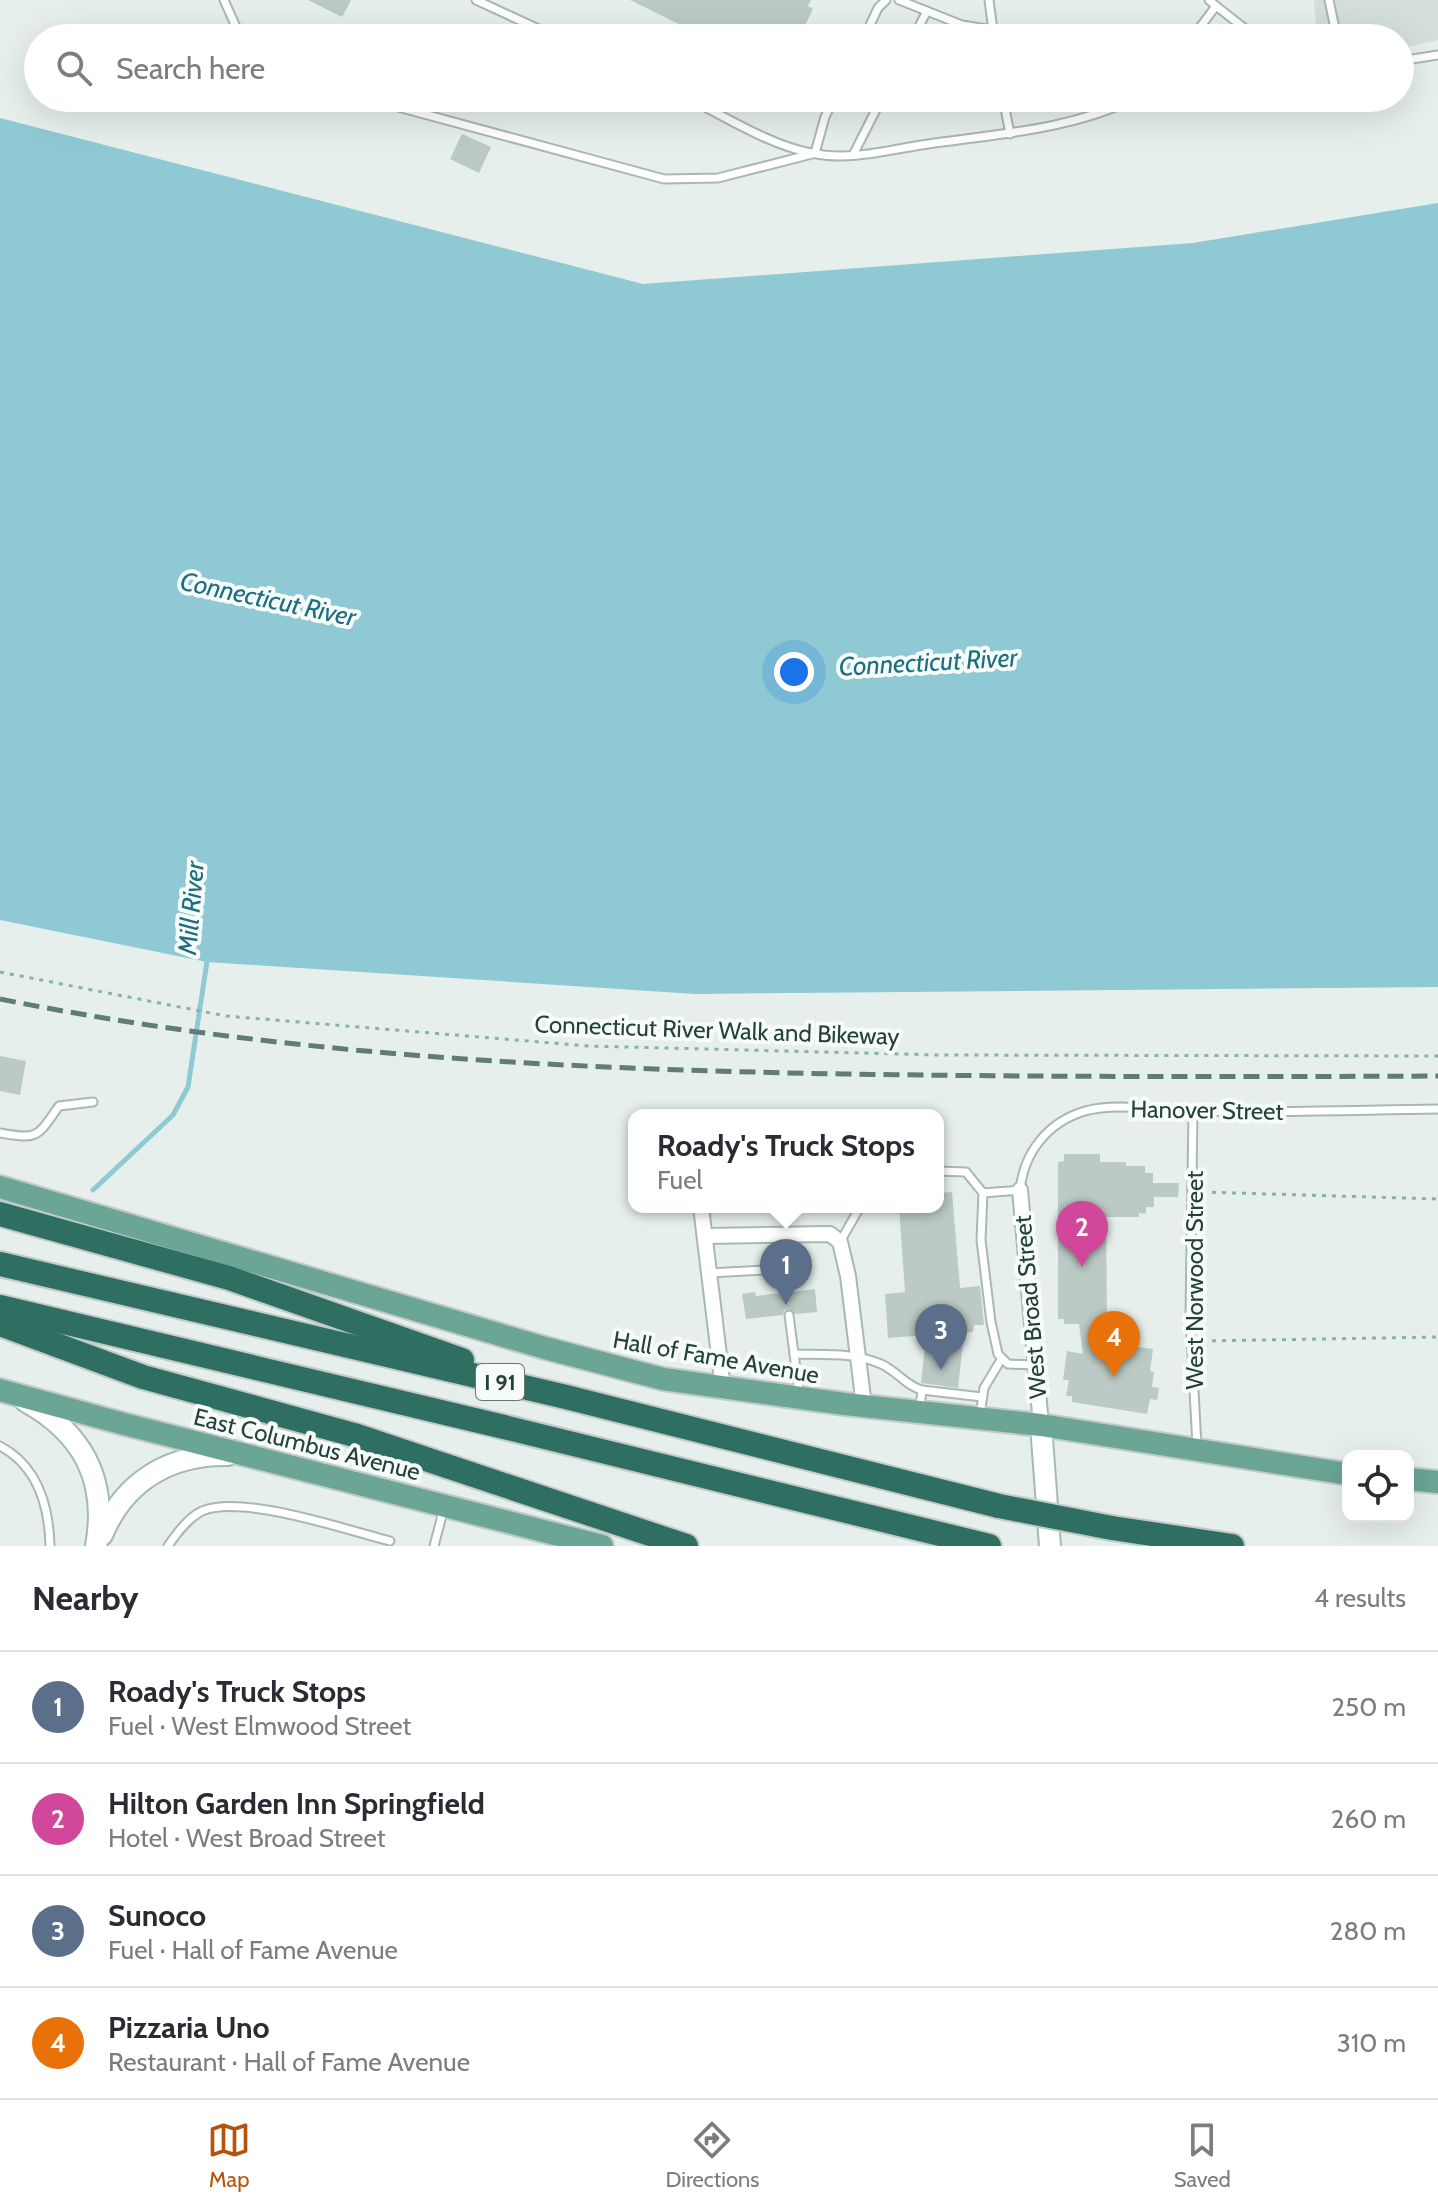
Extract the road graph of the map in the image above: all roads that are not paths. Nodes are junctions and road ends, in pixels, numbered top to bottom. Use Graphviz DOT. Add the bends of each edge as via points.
graph roads {
  1 [pos="224,0"];
  2 [pos="476,0"];
  3 [pos="886,0"];
  4 [pos="899,0"];
  5 [pos="989,0"];
  6 [pos="1209,0"];
  7 [pos="1329,0"];
  8 [pos="1216,6"];
  9 [pos="927,11"];
  10 [pos="235,24"];
  11 [pos="528,24"];
  12 [pos="871,24"];
  13 [pos="920,24"];
  14 [pos="960,24"];
  15 [pos="993,24"];
  16 [pos="1202,24"];
  17 [pos="1239,24"];
  18 [pos="1334,24"];
  19 [pos="1438,55"];
  20 [pos="1414,59"];
  21 [pos="417,112"];
  22 [pos="716,112"];
  23 [pos="827,112"];
  24 [pos="875,112"];
  25 [pos="1006,112"];
  26 [pos="1102,112"];
  27 [pos="1010,134"];
  28 [pos="815,153"];
  29 [pos="853,155"];
  30 [pos="93,1102"];
  31 [pos="1438,1109"];
  32 [pos="1193,1111"];
  33 [pos="0,1133"];
  34 [pos="944,1171"];
  35 [pos="0,1187"];
  36 [pos="1020,1190"];
  37 [pos="983,1193"];
  38 [pos="702,1213"];
  39 [pos="857,1213"];
  40 [pos="0,1214"];
  41 [pos="780,1234"];
  42 [pos="705,1236"];
  43 [pos="840,1242"];
  44 [pos="0,1264"];
  45 [pos="784,1269"];
  46 [pos="709,1273"];
  47 [pos="787,1293"];
  48 [pos="0,1307"];
  49 [pos="789,1315"];
  50 [pos="0,1324"];
  51 [pos="794,1354"];
  52 [pos="858,1356"];
  53 [pos="1002,1358"];
  54 [pos="1034,1365"];
  55 [pos="723,1388"];
  56 [pos="4,1391"];
  57 [pos="566,1397"];
  58 [pos="799,1398"];
  59 [pos="921,1401"];
  60 [pos="864,1406"];
  61 [pos="981,1407"];
  62 [pos="1041,1425"];
  63 [pos="0,1446"];
  64 [pos="1197,1449"];
  65 [pos="243,1455"];
  66 [pos="1342,1473"];
  67 [pos="1414,1480"];
  68 [pos="1438,1482"];
  69 [pos="444,1506"];
  70 [pos="390,1541"];
  71 [pos="50,1546"];
  72 [pos="97,1546"];
  73 [pos="168,1546"];
  74 [pos="434,1546"];
  75 [pos="602,1546"];
  76 [pos="686,1546"];
  77 [pos="989,1546"];
  78 [pos="1050,1546"];
  79 [pos="1232,1546"];
  1 -- 10 [label="lane"];
  2 -- 11 [label="lane"];
  3 -- 12 [label="lane"];
  4 -- 9 [label="lane"];
  5 -- 15 [label="lane"];
  6 -- 8 [label="lane"];
  7 -- 18 [label="lane"];
  8 -- 16 [label="lane"];
  8 -- 17 [label="lane"];
  9 -- 13 [label="lane"];
  9 -- 14 [label="lane"];
  19 -- 20 [label="lane"];
  21 -- 28 [label="lane" via="664,179 718,178"];
  22 -- 28 [label="lane"];
  23 -- 28 [label="lane"];
  24 -- 29 [label="lane"];
  25 -- 27 [label="lane"];
  26 -- 27 [label="lane"];
  27 -- 29 [label="lane"];
  28 -- 29 [label="lane"];
  30 -- 33 [label="lane" via="59,1106 39,1134 25,1138"];
  31 -- 32 [label="lane, Hanover Street"];
  32 -- 36 [label="lane, Hanover Street" via="1087,1110 1048,1131 1033,1148 1022,1169"];
  32 -- 64 [label="lane, West Norwood Street"];
  34 -- 37 [label="lane" via="966,1172"];
  35 -- 55 [label="main road, Hall of Fame Avenue" via="602,1364"];
  36 -- 37 [label="lane"];
  36 -- 54 [label="street, West Broad Street"];
  37 -- 53 [label="lane" via="981,1240 991,1322"];
  38 -- 42 [label="street"];
  39 -- 43 [label="lane"];
  40 -- 57 [label="highway" via="264,1289"];
  41 -- 42 [label="street"];
  41 -- 43 [label="street" via="830,1234"];
  41 -- 45 [label="lane"];
  42 -- 46 [label="street"];
  43 -- 52 [label="street"];
  44 -- 57 [label="highway, I 91"];
  45 -- 46 [label="lane"];
  45 -- 47 [label="lane"];
  46 -- 55 [label="street"];
  48 -- 77 [label="highway, I 91"];
  49 -- 51 [label="lane"];
  50 -- 76 [label="highway" via="143,1377 354,1435"];
  51 -- 52 [label="lane"];
  51 -- 58 [label="lane"];
  52 -- 59 [label="lane" via="902,1375"];
  52 -- 60 [label="street"];
  53 -- 54 [label="lane" via="1008,1364"];
  53 -- 61 [label="lane" via="984,1388"];
  54 -- 62 [label="street, West Broad Street"];
  55 -- 58 [label="main road, Hall of Fame Avenue"];
  56 -- 65 [label="main road, East Columbus Avenue"];
  56 -- 72 [label="street" via="48,1414 79,1445 98,1492"];
  57 -- 79 [label="highway, I 91, bridge" via="999,1506"];
  58 -- 60 [label="main road, Hall of Fame Avenue"];
  59 -- 60 [label="main road, Hall of Fame Avenue"];
  59 -- 61 [label="main road, Hall of Fame Avenue"];
  61 -- 62 [label="main road, Hall of Fame Avenue"];
  62 -- 64 [label="main road, Hall of Fame Avenue"];
  62 -- 78 [label="street"];
  63 -- 71 [label="lane" via="27,1466 37,1483 50,1517"];
  64 -- 66 [label="main road, Hall of Fame Avenue"];
  65 -- 69 [label="main road, East Columbus Avenue"];
  65 -- 72 [label="street" via="206,1455 160,1468 117,1508"];
  67 -- 68 [label="main road"];
  69 -- 74 [label="lane"];
  69 -- 75 [label="main road, East Columbus Avenue"];
  70 -- 73 [label="lane" via="250,1506 224,1506 201,1512"];
}
